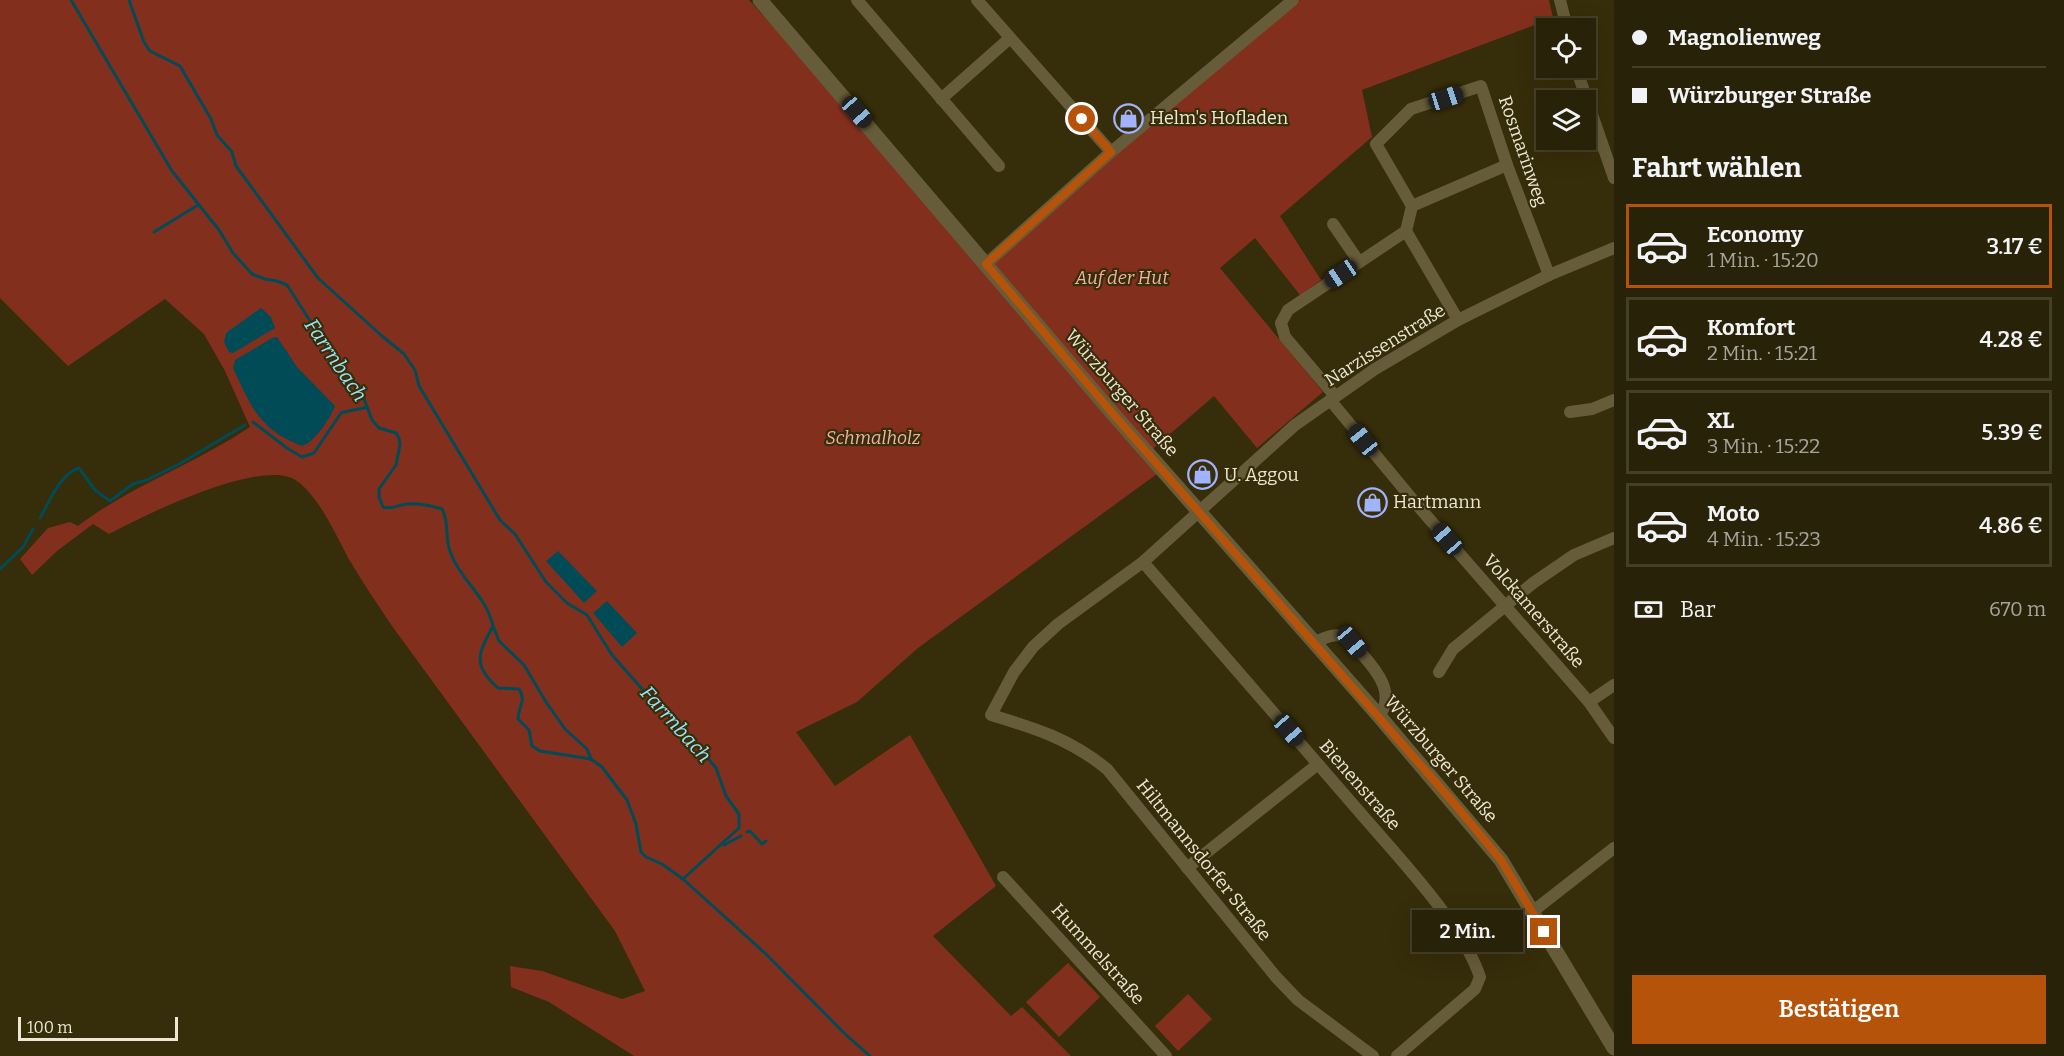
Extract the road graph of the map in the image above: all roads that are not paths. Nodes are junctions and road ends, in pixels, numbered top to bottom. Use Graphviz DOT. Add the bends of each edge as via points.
graph roads {
  1 [pos="760,0"];
  2 [pos="857,0"];
  3 [pos="977,0"];
  4 [pos="1293,0"];
  5 [pos="1560,0"];
  6 [pos="1564,18"];
  7 [pos="1010,38"];
  8 [pos="1579,78"];
  9 [pos="941,99"];
  10 [pos="1111,152"];
  11 [pos="1507,165"];
  12 [pos="999,166"];
  13 [pos="1614,178"];
  14 [pos="1412,206"];
  15 [pos="1333,224"];
  16 [pos="1407,231"];
  17 [pos="1614,248"];
  18 [pos="1359,262"];
  19 [pos="986,264"];
  20 [pos="1549,275"];
  21 [pos="1458,320"];
  22 [pos="1332,398"];
  23 [pos="1614,400"];
  24 [pos="1570,412"];
  25 [pos="1199,510"];
  26 [pos="1614,538"];
  27 [pos="1143,562"];
  28 [pos="1504,605"];
  29 [pos="1313,643"];
  30 [pos="1439,672"];
  31 [pos="1614,685"];
  32 [pos="1589,702"];
  33 [pos="991,715"];
  34 [pos="1379,716"];
  35 [pos="1614,738"];
  36 [pos="1318,764"];
  37 [pos="1614,848"];
  38 [pos="1187,868"];
  39 [pos="1003,877"];
  40 [pos="1532,912"];
  41 [pos="1614,1048"];
  42 [pos="1166,1056"];
  43 [pos="1373,1056"];
  44 [pos="1397,1056"];
  1 -- 19 [label="street, Würzburger Straße"];
  2 -- 9 [label="street"];
  3 -- 7 [label="street"];
  4 -- 10 [label="street"];
  5 -- 6 [label="street"];
  7 -- 9 [label="street"];
  7 -- 10 [label="street"];
  8 -- 13 [label="street"];
  9 -- 12 [label="street"];
  10 -- 19 [label="street"];
  11 -- 14 [label="street"];
  11 -- 14 [label="street, Rosmarinweg" via="1481,86 1411,109 1376,144"];
  11 -- 20 [label="street, Rosmarinweg"];
  14 -- 16 [label="street"];
  15 -- 18 [label="street"];
  16 -- 18 [label="street, Volckamerstraße"];
  16 -- 21 [label="street"];
  17 -- 20 [label="street, Narzissenstraße"];
  18 -- 22 [label="street, Volckamerstraße" via="1288,310 1281,323 1285,337"];
  19 -- 25 [label="street, Würzburger Straße"];
  20 -- 21 [label="street, Narzissenstraße"];
  21 -- 22 [label="street, Narzissenstraße"];
  22 -- 25 [label="street, Narzissenstraße" via="1294,425"];
  22 -- 28 [label="street, Volckamerstraße"];
  23 -- 24 [label="street"];
  25 -- 27 [label="street, Narzissenstraße"];
  25 -- 29 [label="street, Würzburger Straße"];
  26 -- 28 [label="street" via="1574,555"];
  27 -- 33 [label="street, Narzissenstraße" via="1033,647 1014,672"];
  27 -- 36 [label="street, Bienenstraße"];
  28 -- 30 [label="street" via="1453,649"];
  28 -- 32 [label="street, Volckamerstraße"];
  29 -- 34 [label="street, Würzburger Straße"];
  29 -- 34 [label="street" via="1335,635 1352,642 1383,683 1386,703"];
  31 -- 32 [label="street"];
  32 -- 35 [label="street, Volckamerstraße"];
  33 -- 38 [label="street, Hiltmannsdorfer Straße" via="1042,730 1073,744 1097,761"];
  34 -- 40 [label="street, Würzburger Straße" via="1501,860"];
  36 -- 38 [label="street"];
  36 -- 44 [label="street, Bienenstraße" via="1445,916 1475,961 1480,977 1475,989"];
  37 -- 40 [label="street"];
  38 -- 43 [label="street, Hiltmannsdorfer Straße" via="1291,992"];
  39 -- 42 [label="street, Hummelstraße"];
  40 -- 41 [label="street, Würzburger Straße"];
}
